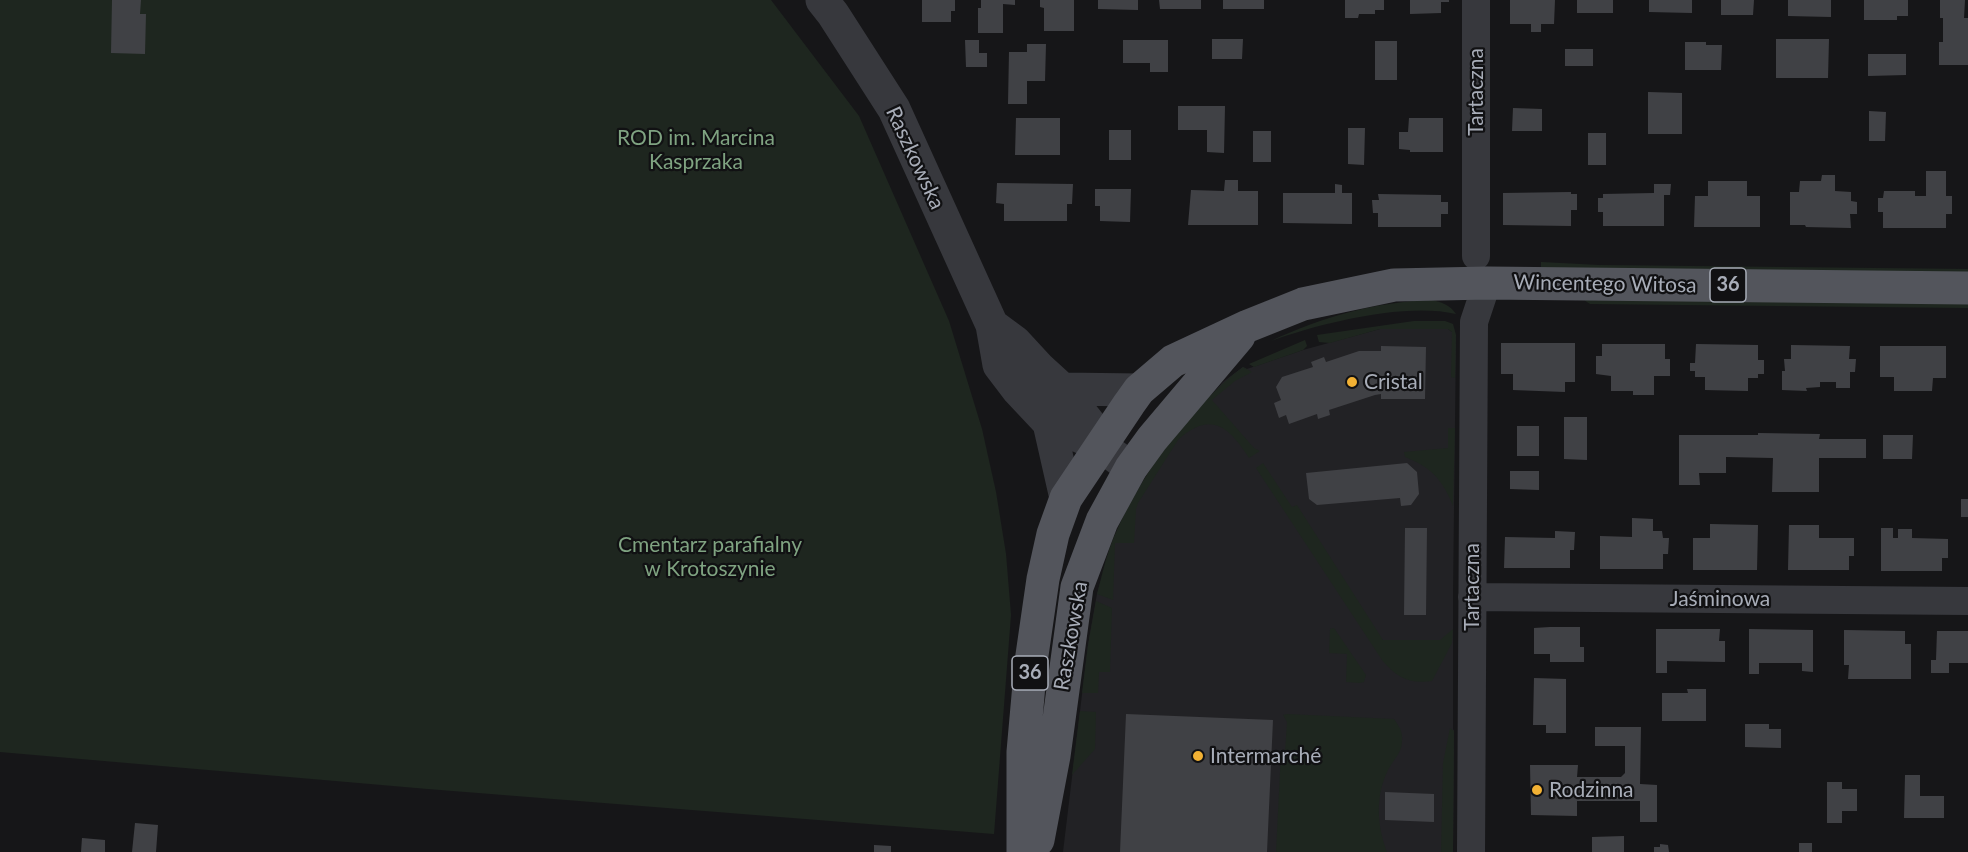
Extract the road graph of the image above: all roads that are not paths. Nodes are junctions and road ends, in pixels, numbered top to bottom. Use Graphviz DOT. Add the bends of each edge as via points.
graph roads {
  1 [pos="822,0"];
  2 [pos="1476,0"];
  3 [pos="1481,270"];
  4 [pos="1451,283"];
  5 [pos="1968,288"];
  6 [pos="1474,322"];
  7 [pos="992,325"];
  8 [pos="1248,326"];
  9 [pos="1062,389"];
  10 [pos="1139,390"];
  11 [pos="1049,423"];
  12 [pos="1101,446"];
  13 [pos="1131,468"];
  14 [pos="1066,498"];
  15 [pos="1472,597"];
  16 [pos="1968,601"];
  17 [pos="1023,852"];
  18 [pos="1036,852"];
  19 [pos="1471,852"];
  1 -- 7 [label="street, Raszkowska" via="894,109"];
  2 -- 3 [label="street, Tartaczna"];
  3 -- 4 [label="main road, Wincentego Witosa / 36"];
  3 -- 5 [label="main road, Wincentego Witosa / 36"];
  3 -- 6 [label="street, Tartaczna"];
  4 -- 6 [label="street"];
  4 -- 8 [label="main road, Wincentego Witosa / 36" via="1394,285 1303,304"];
  6 -- 15 [label="street, Tartaczna"];
  7 -- 9 [label="street, Raszkowska"];
  7 -- 11 [label="street, Raszkowska" via="999,365"];
  8 -- 10 [label="main road, Wincentego Witosa / 36" via="1173,361"];
  8 -- 13 [label="main road, Wincentego Witosa / 36"];
  9 -- 10 [label="street"];
  9 -- 12 [label="street, Raszkowska" via="1092,427"];
  10 -- 12 [label="main road, Wincentego Witosa / 36"];
  11 -- 12 [label="street, Raszkowska"];
  11 -- 14 [label="street"];
  12 -- 13 [label="street, Raszkowska"];
  12 -- 14 [label="main road, Raszkowska / 36"];
  13 -- 18 [label="main road, Raszkowska / 36" via="1102,521 1077,587 1054,756"];
  14 -- 17 [label="main road, Raszkowska / 36" via="1043,579 1031,662 1023,752"];
  15 -- 16 [label="street, Jaśminowa"];
  15 -- 19 [label="street, Tartaczna"];
}
